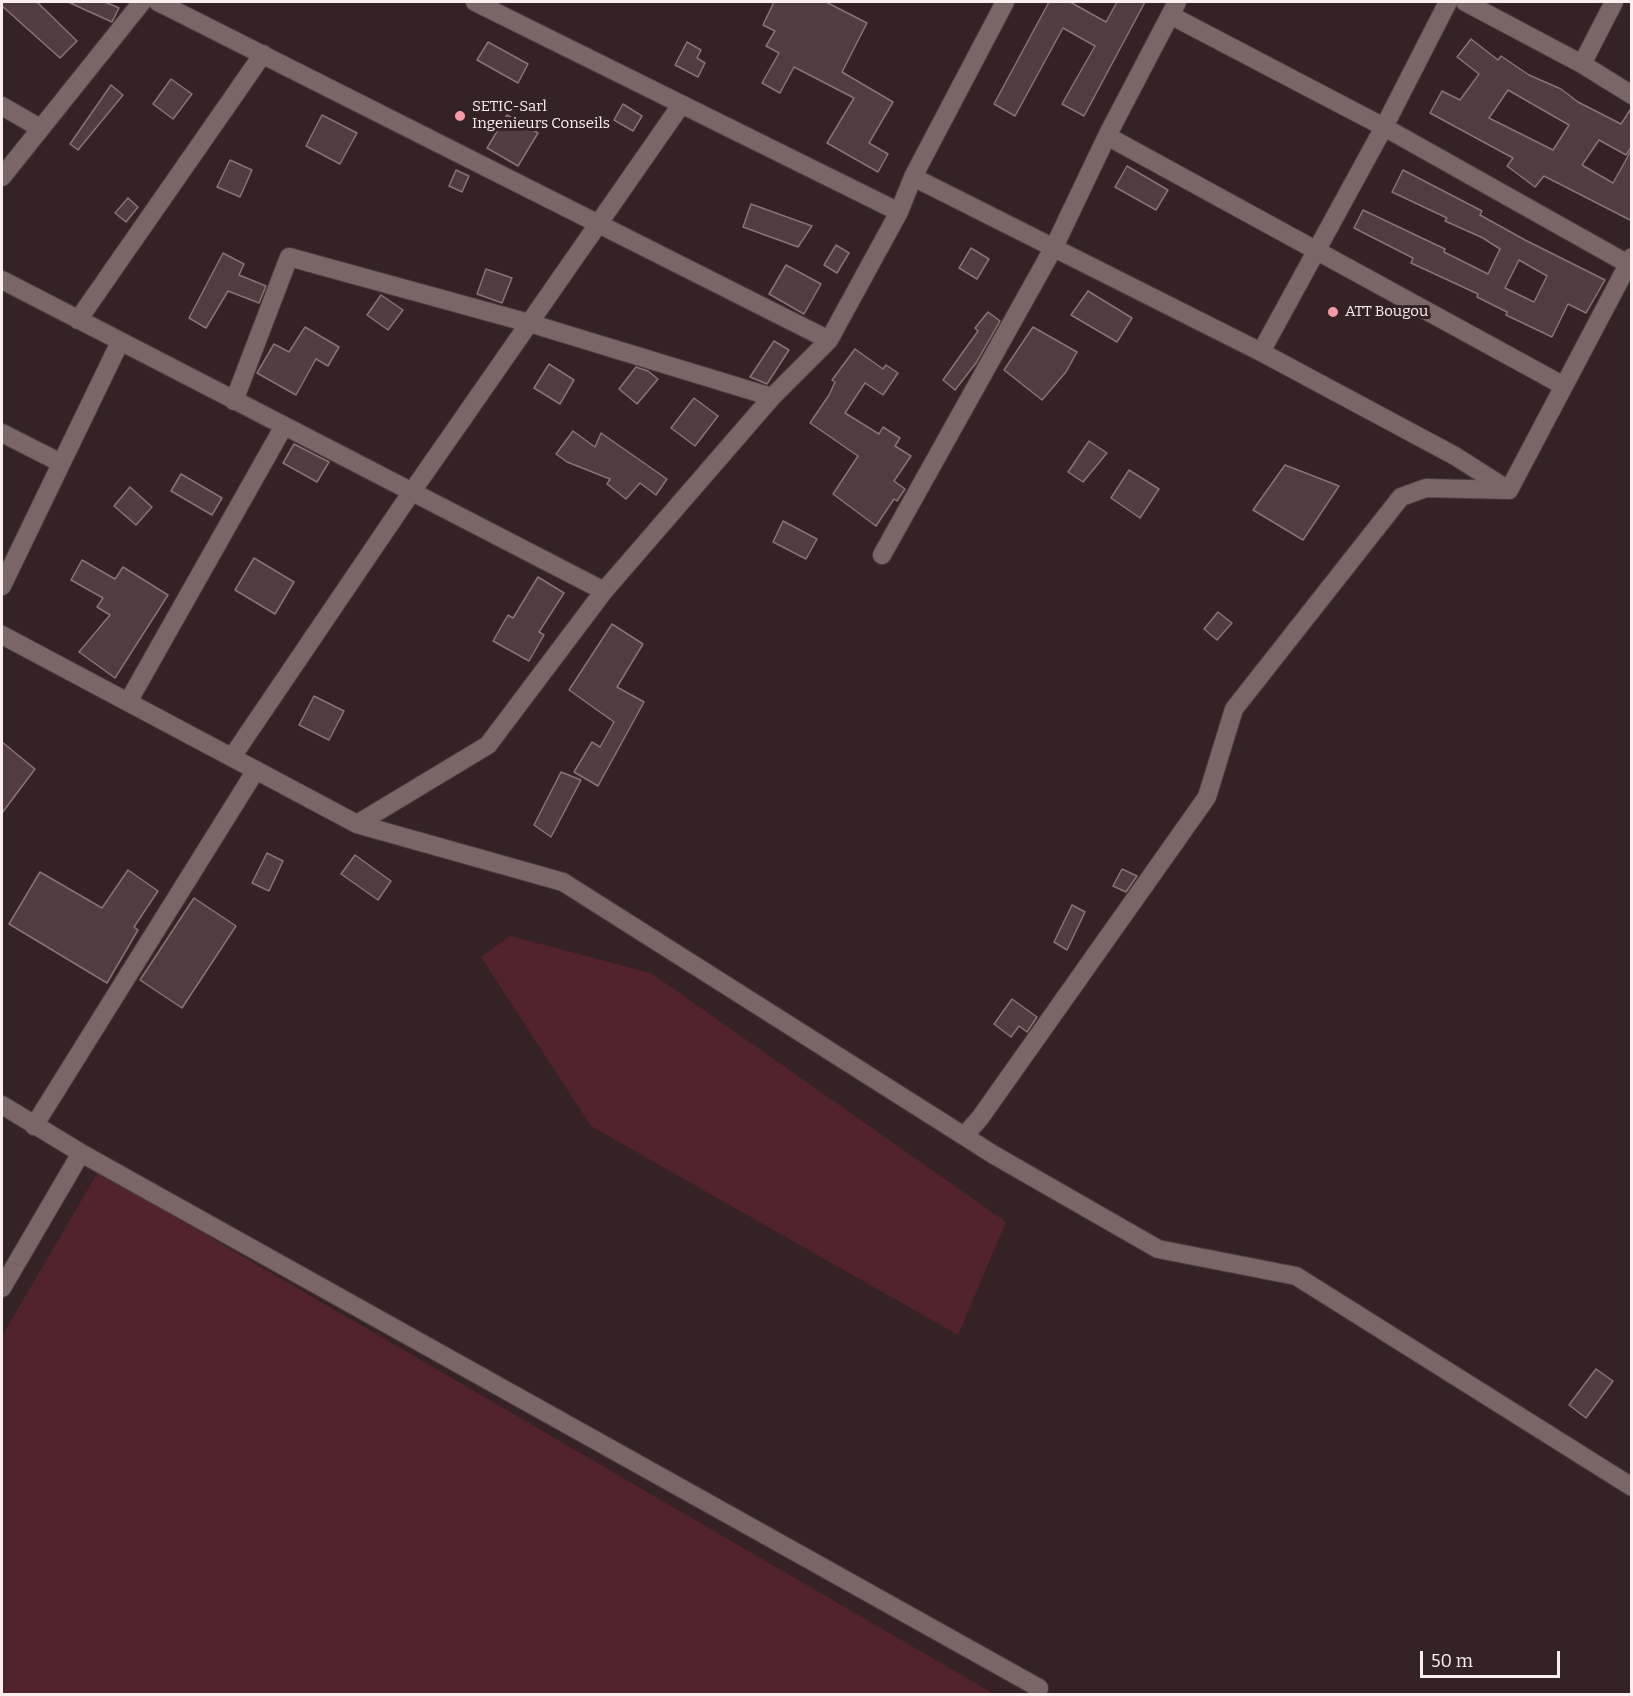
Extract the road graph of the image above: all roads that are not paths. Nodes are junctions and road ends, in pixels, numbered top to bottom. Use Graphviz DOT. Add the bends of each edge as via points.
graph roads {
  1 [pos="142,2"];
  2 [pos="158,2"];
  3 [pos="475,2"];
  4 [pos="1005,2"];
  5 [pos="1448,2"];
  6 [pos="1465,2"];
  7 [pos="1614,2"];
  8 [pos="1174,8"];
  9 [pos="263,54"];
  10 [pos="1582,64"];
  11 [pos="1632,95"];
  12 [pos="681,105"];
  13 [pos="2,106"];
  14 [pos="1384,127"];
  15 [pos="40,128"];
  16 [pos="1107,136"];
  17 [pos="2,177"];
  18 [pos="913,177"];
  19 [pos="899,212"];
  20 [pos="598,224"];
  21 [pos="1054,247"];
  22 [pos="1316,252"];
  23 [pos="1630,260"];
  24 [pos="2,280"];
  25 [pos="78,320"];
  26 [pos="529,323"];
  27 [pos="829,340"];
  28 [pos="120,342"];
  29 [pos="1261,352"];
  30 [pos="1564,386"];
  31 [pos="772,397"];
  32 [pos="234,400"];
  33 [pos="284,426"];
  34 [pos="2,433"];
  35 [pos="61,463"];
  36 [pos="1509,490"];
  37 [pos="411,493"];
  38 [pos="882,555"];
  39 [pos="2,586"];
  40 [pos="604,591"];
  41 [pos="2,635"];
  42 [pos="128,702"];
  43 [pos="232,758"];
  44 [pos="256,770"];
  45 [pos="357,824"];
  46 [pos="2,1105"];
  47 [pos="34,1126"];
  48 [pos="964,1136"];
  49 [pos="81,1153"];
  50 [pos="2,1288"];
  51 [pos="1632,1488"];
  52 [pos="1037,1695"];
  1 -- 15 [label="street"];
  2 -- 9 [label="street"];
  3 -- 12 [label="street"];
  4 -- 18 [label="street"];
  5 -- 14 [label="street"];
  6 -- 10 [label="street"];
  7 -- 10 [label="street"];
  8 -- 14 [label="street"];
  8 -- 16 [label="street"];
  9 -- 20 [label="street"];
  9 -- 25 [label="street"];
  10 -- 11 [label="street"];
  12 -- 19 [label="street"];
  12 -- 20 [label="street"];
  13 -- 15 [label="street"];
  14 -- 22 [label="street"];
  14 -- 23 [label="street"];
  15 -- 17 [label="street"];
  16 -- 21 [label="street"];
  16 -- 22 [label="street"];
  18 -- 19 [label="street"];
  18 -- 21 [label="street"];
  19 -- 27 [label="street"];
  20 -- 26 [label="street"];
  20 -- 27 [label="street"];
  21 -- 29 [label="street"];
  21 -- 38 [label="street"];
  22 -- 29 [label="street"];
  22 -- 30 [label="street"];
  23 -- 30 [label="street"];
  24 -- 25 [label="street"];
  25 -- 28 [label="street"];
  26 -- 31 [label="street"];
  26 -- 32 [label="street" via="290,257"];
  26 -- 37 [label="street"];
  27 -- 31 [label="street"];
  28 -- 32 [label="street"];
  28 -- 35 [label="street"];
  29 -- 36 [label="street" via="1455,456"];
  30 -- 36 [label="street"];
  31 -- 40 [label="street"];
  32 -- 33 [label="street"];
  33 -- 37 [label="street"];
  33 -- 42 [label="street"];
  34 -- 35 [label="street"];
  35 -- 39 [label="street"];
  36 -- 48 [label="street" via="1426,488 1401,497 1234,709 1206,797"];
  37 -- 40 [label="street"];
  37 -- 43 [label="street"];
  40 -- 45 [label="street" via="488,745"];
  41 -- 42 [label="street"];
  42 -- 43 [label="street"];
  43 -- 44 [label="street"];
  44 -- 45 [label="street"];
  44 -- 47 [label="street"];
  45 -- 48 [label="street" via="563,882"];
  46 -- 47 [label="street"];
  47 -- 49 [label="street"];
  48 -- 51 [label="street" via="1158,1249 1296,1276"];
  49 -- 50 [label="street"];
  49 -- 52 [label="street" via="1039,1688"];
}
